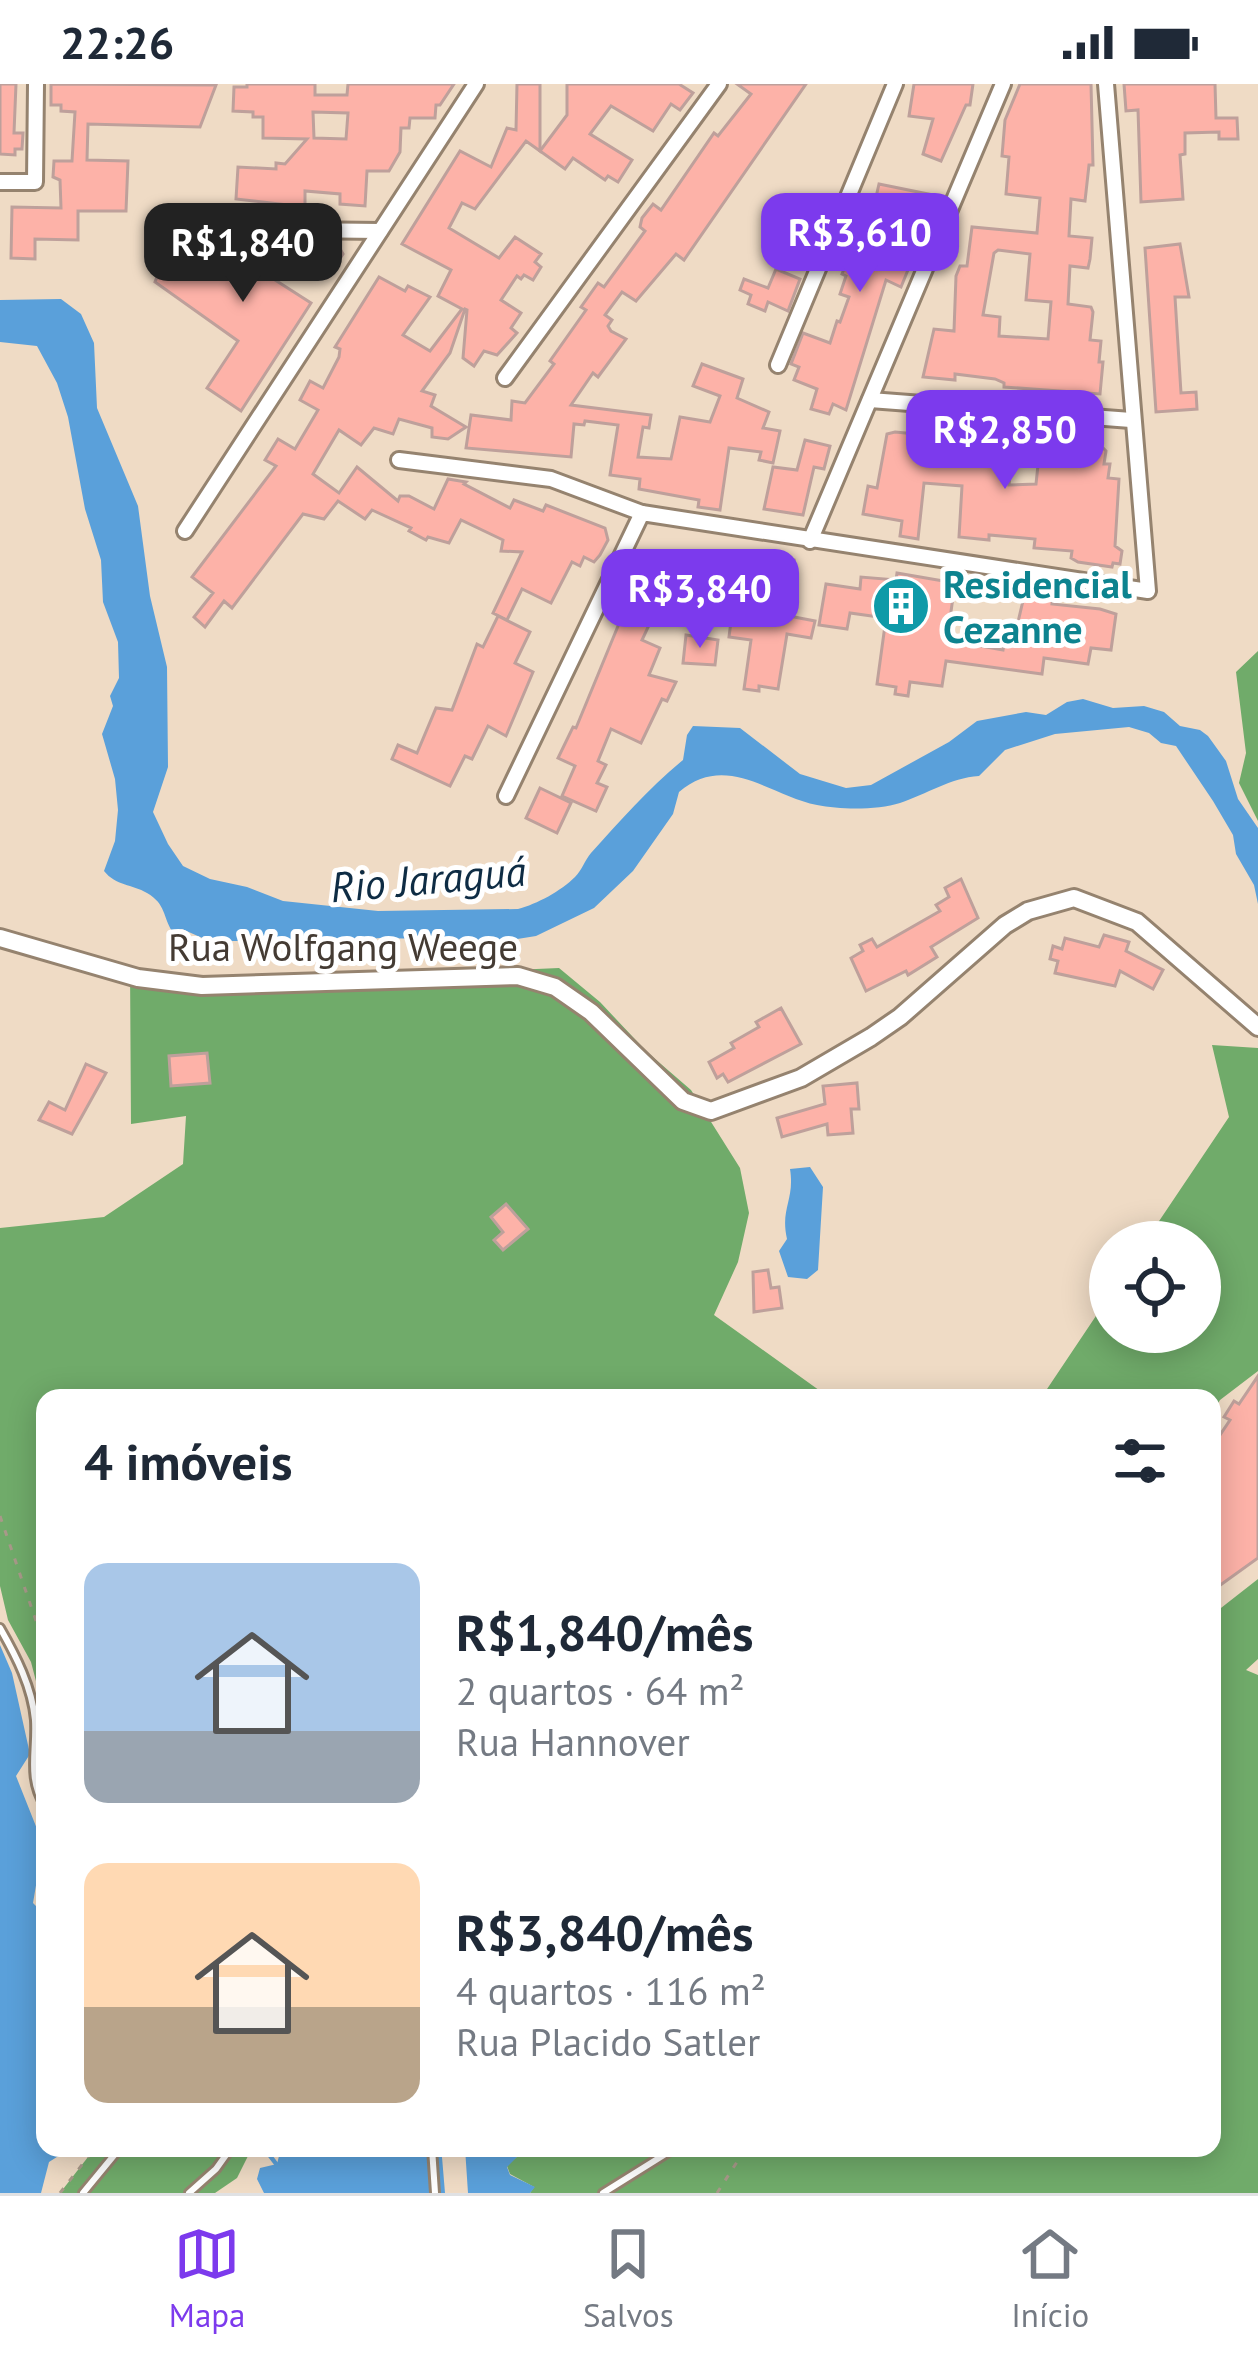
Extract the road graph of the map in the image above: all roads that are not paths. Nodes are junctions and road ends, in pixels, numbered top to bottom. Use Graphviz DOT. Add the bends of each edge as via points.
graph roads {
  1 [pos="36,84"];
  2 [pos="476,84"];
  3 [pos="719,84"];
  4 [pos="896,84"];
  5 [pos="1003,84"];
  6 [pos="1106,84"];
  7 [pos="0,182"];
  8 [pos="222,230"];
  9 [pos="380,231"];
  10 [pos="778,365"];
  11 [pos="505,378"];
  12 [pos="870,400"];
  13 [pos="1131,420"];
  14 [pos="399,460"];
  15 [pos="642,513"];
  16 [pos="185,531"];
  17 [pos="810,542"];
  18 [pos="506,796"];
  19 [pos="0,938"];
  20 [pos="1258,1028"];
  21 [pos="0,1628"];
  22 [pos="36,1786"];
  23 [pos="113,2157"];
  24 [pos="225,2157"];
  25 [pos="433,2157"];
  26 [pos="661,2157"];
  27 [pos="83,2193"];
  28 [pos="189,2193"];
  29 [pos="435,2193"];
  30 [pos="603,2193"];
  1 -- 7 [label="street" via="35,182"];
  2 -- 9 [label="street"];
  3 -- 11 [label="street"];
  4 -- 10 [label="street"];
  5 -- 12 [label="street"];
  6 -- 13 [label="street"];
  8 -- 9 [label="street"];
  9 -- 16 [label="street"];
  12 -- 13 [label="street"];
  12 -- 17 [label="street"];
  13 -- 17 [label="street" via="1148,592"];
  14 -- 15 [label="street" via="551,479"];
  15 -- 17 [label="street"];
  15 -- 18 [label="street"];
  19 -- 20 [label="street, Rua Wolfgang Weege" via="138,978 202,986 518,976 555,987 591,1012 683,1101 712,1111 801,1078 871,1037 1005,925 1074,898 1137,922"];
  21 -- 22 [label="lane" via="35,1718"];
  23 -- 27 [label="lane"];
  24 -- 28 [label="lane"];
  25 -- 29 [label="lane"];
  26 -- 30 [label="lane"];
}
